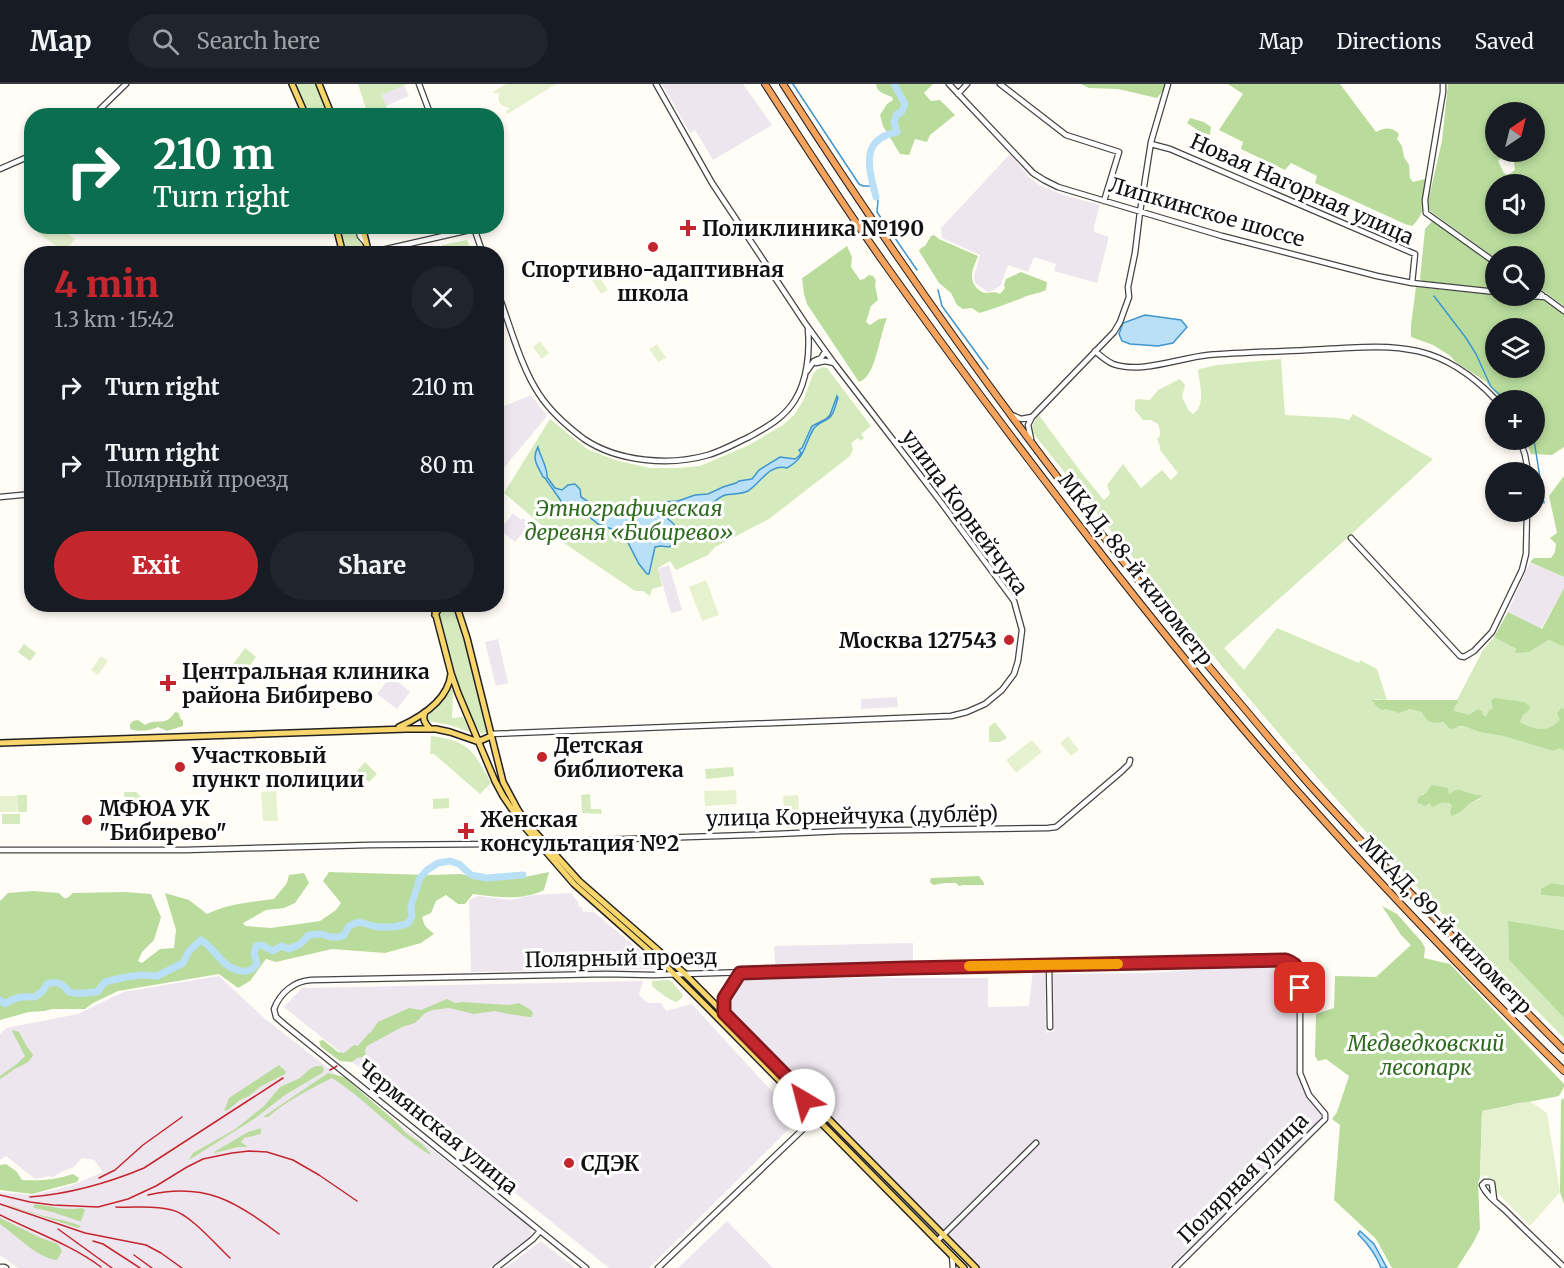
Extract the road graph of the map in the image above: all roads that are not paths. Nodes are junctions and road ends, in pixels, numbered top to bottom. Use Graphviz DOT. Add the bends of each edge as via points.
graph roads {
  1 [pos="126,84"];
  2 [pos="292,84"];
  3 [pos="319,84"];
  4 [pos="419,84"];
  5 [pos="656,84"];
  6 [pos="765,84"];
  7 [pos="783,84"];
  8 [pos="949,84"];
  9 [pos="967,84"];
  10 [pos="1000,84"];
  11 [pos="1168,84"];
  12 [pos="1443,84"];
  13 [pos="958,94"];
  14 [pos="101,108"];
  15 [pos="302,108"];
  16 [pos="329,108"];
  17 [pos="428,108"];
  18 [pos="1151,144"];
  19 [pos="24,158"];
  20 [pos="0,169"];
  21 [pos="1104,201"];
  22 [pos="1140,212"];
  23 [pos="359,234"];
  24 [pos="364,234"];
  25 [pos="449,234"];
  26 [pos="367,244"];
  27 [pos="398,246"];
  28 [pos="1485,255"];
  29 [pos="1412,283"];
  30 [pos="1485,291"];
  31 [pos="1545,297"];
  32 [pos="504,309"];
  33 [pos="1564,311"];
  34 [pos="808,327"];
  35 [pos="820,344"];
  36 [pos="809,346"];
  37 [pos="1095,351"];
  38 [pos="825,352"];
  39 [pos="834,363"];
  40 [pos="811,365"];
  41 [pos="807,371"];
  42 [pos="1485,390"];
  43 [pos="1011,414"];
  44 [pos="1032,417"];
  45 [pos="1033,444"];
  46 [pos="24,495"];
  47 [pos="0,497"];
  48 [pos="1527,522"];
  49 [pos="1351,538"];
  50 [pos="434,612"];
  51 [pos="437,612"];
  52 [pos="458,612"];
  53 [pos="435,615"];
  54 [pos="451,673"];
  55 [pos="425,712"];
  56 [pos="394,729"];
  57 [pos="430,729"];
  58 [pos="493,734"];
  59 [pos="478,741"];
  60 [pos="0,743"];
  61 [pos="1130,760"];
  62 [pos="1316,791"];
  63 [pos="1306,801"];
  64 [pos="498,844"];
  65 [pos="0,850"];
  66 [pos="553,852"];
  67 [pos="1049,965"];
  68 [pos="1300,972"];
  69 [pos="684,973"];
  70 [pos="740,973"];
  71 [pos="674,974"];
  72 [pos="274,1009"];
  73 [pos="724,1013"];
  74 [pos="718,1018"];
  75 [pos="1050,1027"];
  76 [pos="1564,1050"];
  77 [pos="1564,1071"];
  78 [pos="803,1093"];
  79 [pos="798,1100"];
  80 [pos="821,1112"];
  81 [pos="815,1118"];
  82 [pos="1036,1143"];
  83 [pos="1494,1199"];
  84 [pos="540,1232"];
  85 [pos="943,1235"];
  86 [pos="937,1241"];
  87 [pos="952,1256"];
  88 [pos="0,1267"];
  89 [pos="1564,1267"];
  90 [pos="6,1268"];
  91 [pos="496,1268"];
  92 [pos="586,1268"];
  93 [pos="658,1268"];
  94 [pos="953,1268"];
  95 [pos="964,1268"];
  96 [pos="976,1268"];
  97 [pos="1175,1268"];
  1 -- 14 [label="street"];
  2 -- 15 [label="main road"];
  3 -- 16 [label="main road"];
  4 -- 17 [label="street"];
  5 -- 34 [label="street, улица Корнейчука" via="712,183"];
  6 -- 63 [label="highway, МКАД, 88-й километр" via="874,249 1057,498"];
  7 -- 43 [label="highway, МКАД, 88-й километр" via="958,343"];
  8 -- 13 [label="street, Липкинское шоссе"];
  9 -- 13 [label="street"];
  10 -- 21 [label="street" via="1066,135 1119,152"];
  11 -- 18 [label="street"];
  12 -- 28 [label="street" via="1426,213"];
  13 -- 21 [label="street, Липкинское шоссе" via="1044,180"];
  18 -- 22 [label="street"];
  18 -- 29 [label="street, Новая Нагорная улица" via="1415,254"];
  19 -- 20 [label="street"];
  21 -- 22 [label="street, Липкинское шоссе"];
  22 -- 29 [label="street, Липкинское шоссе"];
  22 -- 37 [label="street" via="1124,313 1114,332"];
  23 -- 26 [label="street"];
  24 -- 26 [label="main road"];
  25 -- 27 [label="street"];
  29 -- 30 [label="street, Липкинское шоссе"];
  31 -- 33 [label="street"];
  32 -- 41 [label="street" via="527,371 547,405 584,438 608,450 647,460 674,461 709,455 759,432 788,410"];
  34 -- 35 [label="street, улица Корнейчука"];
  34 -- 36 [label="street"];
  35 -- 36 [label="street"];
  35 -- 38 [label="street, улица Корнейчука"];
  36 -- 41 [label="street"];
  37 -- 42 [label="street" via="1114,364 1130,367 1209,355 1373,346 1409,348 1460,369"];
  37 -- 44 [label="street"];
  38 -- 39 [label="street, улица Корнейчука"];
  38 -- 40 [label="street"];
  39 -- 40 [label="street"];
  39 -- 58 [label="street, улица Корнейчука" via="1014,601 1022,640 1017,668 1002,690 981,706 951,716"];
  40 -- 41 [label="street"];
  43 -- 44 [label="street"];
  43 -- 45 [label="highway, МКАД, 88-й километр"];
  44 -- 45 [label="street" via="1028,430"];
  45 -- 62 [label="highway, МКАД, 88-й километр" via="1114,552"];
  46 -- 47 [label="street"];
  48 -- 49 [label="street" via="1522,570 1492,632 1464,657"];
  50 -- 53 [label="main road"];
  51 -- 53 [label="main road"];
  52 -- 58 [label="main road"];
  53 -- 54 [label="main road"];
  54 -- 55 [label="main road" via="450,684"];
  54 -- 59 [label="main road"];
  55 -- 56 [label="main road"];
  55 -- 57 [label="main road" via="424,722"];
  56 -- 57 [label="main road"];
  56 -- 60 [label="main road"];
  57 -- 59 [label="main road"];
  58 -- 59 [label="main road"];
  58 -- 66 [label="main road" via="503,782 518,810"];
  59 -- 71 [label="main road" via="495,781 522,825 591,899"];
  61 -- 66 [label="street, улица Корнейчука (дублёр)" via="1056,827 566,841"];
  62 -- 76 [label="highway, МКАД, 89-й километр"];
  63 -- 77 [label="highway, МКАД, 89-й километр"];
  64 -- 65 [label="street"];
  66 -- 69 [label="main road" via="595,896"];
  67 -- 68 [label="street, Полярный проезд" via="1286,960"];
  67 -- 70 [label="street, Полярный проезд"];
  67 -- 75 [label="street"];
  68 -- 97 [label="street, Полярная улица" via="1300,1073 1325,1119"];
  69 -- 70 [label="street, Полярный проезд"];
  69 -- 71 [label="street, Полярный проезд"];
  69 -- 73 [label="main road"];
  70 -- 73 [label="street" via="724,998"];
  71 -- 72 [label="street, Полярный проезд" via="305,980 288,988"];
  71 -- 74 [label="main road"];
  72 -- 84 [label="street, Чермянская улица" via="284,1024"];
  73 -- 74 [label="main road" via="718,1013"];
  73 -- 78 [label="main road"];
  74 -- 79 [label="main road"];
  78 -- 79 [label="main road" via="804,1100"];
  78 -- 80 [label="main road"];
  79 -- 81 [label="main road"];
  80 -- 81 [label="street"];
  80 -- 85 [label="main road"];
  81 -- 86 [label="main road"];
  81 -- 93 [label="street"];
  82 -- 85 [label="street"];
  83 -- 89 [label="street"];
  84 -- 91 [label="street"];
  84 -- 92 [label="street, Чермянская улица"];
  85 -- 86 [label="street"];
  85 -- 96 [label="main road"];
  86 -- 87 [label="main road"];
  87 -- 94 [label="street"];
  87 -- 95 [label="main road"];
  88 -- 90 [label="street"];
}
